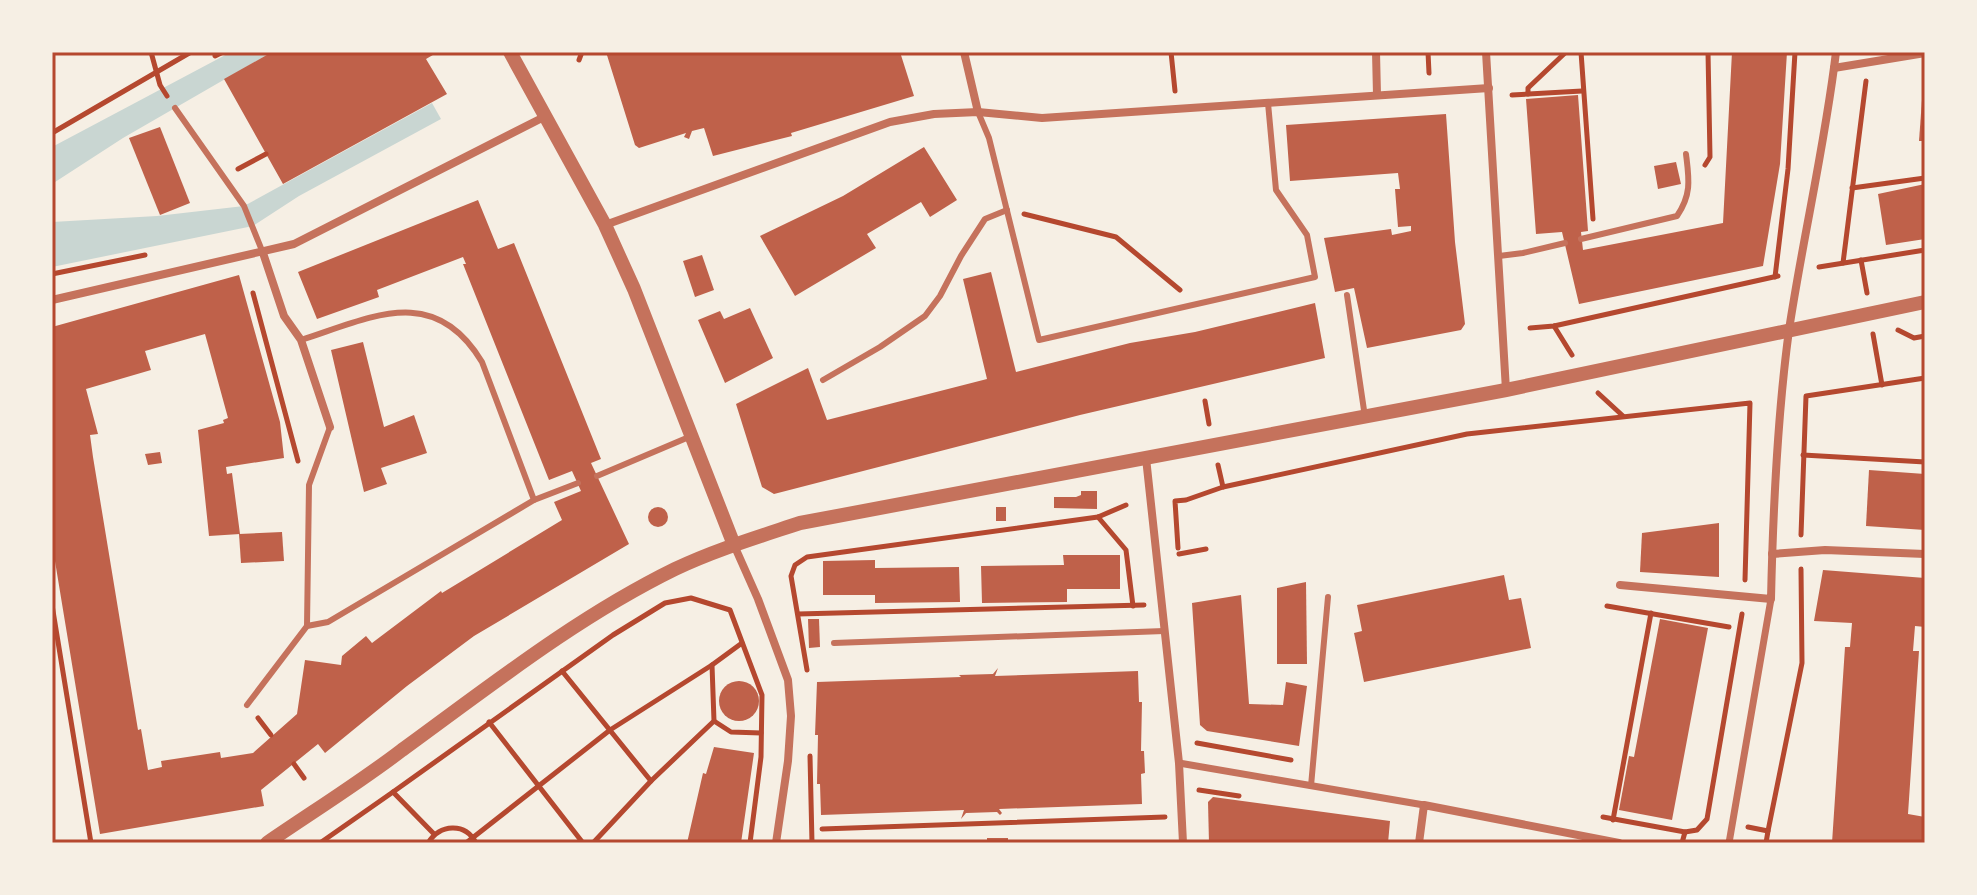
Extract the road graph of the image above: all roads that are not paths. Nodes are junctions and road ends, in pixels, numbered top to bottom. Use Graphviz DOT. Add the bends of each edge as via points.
graph roads {
  1 [pos="510,52"];
  2 [pos="964,52"];
  3 [pos="1376,52"];
  4 [pos="1486,52"];
  5 [pos="1836,52"];
  6 [pos="1925,53"];
  7 [pos="1834,68"];
  8 [pos="1489,88"];
  9 [pos="1377,95"];
  10 [pos="1268,103"];
  11 [pos="175,108"];
  12 [pos="978,112"];
  13 [pos="546,116"];
  14 [pos="1686,154"];
  15 [pos="1007,210"];
  16 [pos="605,225"];
  17 [pos="1581,239"];
  18 [pos="1565,243"];
  19 [pos="263,253"];
  20 [pos="1499,256"];
  21 [pos="1347,295"];
  22 [pos="52,300"];
  23 [pos="1925,302"];
  24 [pos="1790,329"];
  25 [pos="301,340"];
  26 [pos="823,380"];
  27 [pos="1506,390"];
  28 [pos="1365,417"];
  29 [pos="330,427"];
  30 [pos="692,436"];
  31 [pos="1146,458"];
  32 [pos="597,476"];
  33 [pos="578,483"];
  34 [pos="534,500"];
  35 [pos="734,545"];
  36 [pos="1772,554"];
  37 [pos="1925,554"];
  38 [pos="1620,585"];
  39 [pos="1328,597"];
  40 [pos="1771,599"];
  41 [pos="307,626"];
  42 [pos="1164,631"];
  43 [pos="834,643"];
  44 [pos="247,705"];
  45 [pos="1179,763"];
  46 [pos="1311,786"];
  47 [pos="1424,805"];
  48 [pos="267,843"];
  49 [pos="776,843"];
  50 [pos="1183,843"];
  51 [pos="1419,843"];
  52 [pos="1619,843"];
  53 [pos="1729,843"];
  1 -- 13 [label="street"];
  2 -- 12 [label="street"];
  3 -- 9 [label="street"];
  4 -- 8 [label="street"];
  5 -- 7 [label="street"];
  6 -- 7 [label="street"];
  7 -- 24 [label="street"];
  8 -- 9 [label="street"];
  8 -- 20 [label="street"];
  9 -- 10 [label="street"];
  10 -- 12 [label="street" via="1042,118"];
  10 -- 15 [label="lane" via="1276,190 1307,235 1315,277 1039,340"];
  11 -- 19 [label="lane" via="244,206"];
  12 -- 15 [label="lane"];
  12 -- 16 [label="street" via="890,122"];
  13 -- 16 [label="street"];
  13 -- 19 [label="street" via="294,244"];
  14 -- 17 [label="lane" via="1690,186 1677,216"];
  15 -- 26 [label="lane" via="985,219 925,316"];
  16 -- 30 [label="street"];
  18 -- 20 [label="lane"];
  19 -- 22 [label="street"];
  19 -- 25 [label="street" via="284,316"];
  20 -- 27 [label="street"];
  21 -- 28 [label="lane"];
  23 -- 24 [label="street"];
  24 -- 27 [label="street"];
  24 -- 36 [label="street"];
  25 -- 29 [label="street"];
  25 -- 34 [label="lane" via="400,311 420,313 456,331 482,362"];
  27 -- 28 [label="street"];
  28 -- 31 [label="street"];
  29 -- 41 [label="lane" via="309,485"];
  30 -- 32 [label="lane"];
  30 -- 35 [label="street"];
  31 -- 35 [label="street" via="800,523"];
  31 -- 42 [label="street"];
  33 -- 34 [label="lane"];
  34 -- 41 [label="lane" via="328,622"];
  35 -- 48 [label="street" via="677,568 596,612"];
  35 -- 49 [label="street" via="788,680 788,761"];
  36 -- 37 [label="street"];
  36 -- 40 [label="street"];
  38 -- 40 [label="street"];
  39 -- 46 [label="lane"];
  40 -- 53 [label="street"];
  41 -- 44 [label="lane"];
  42 -- 43 [label="lane"];
  42 -- 45 [label="street"];
  45 -- 46 [label="street"];
  45 -- 50 [label="street"];
  46 -- 47 [label="street"];
  47 -- 51 [label="street"];
  47 -- 52 [label="street"];
}
